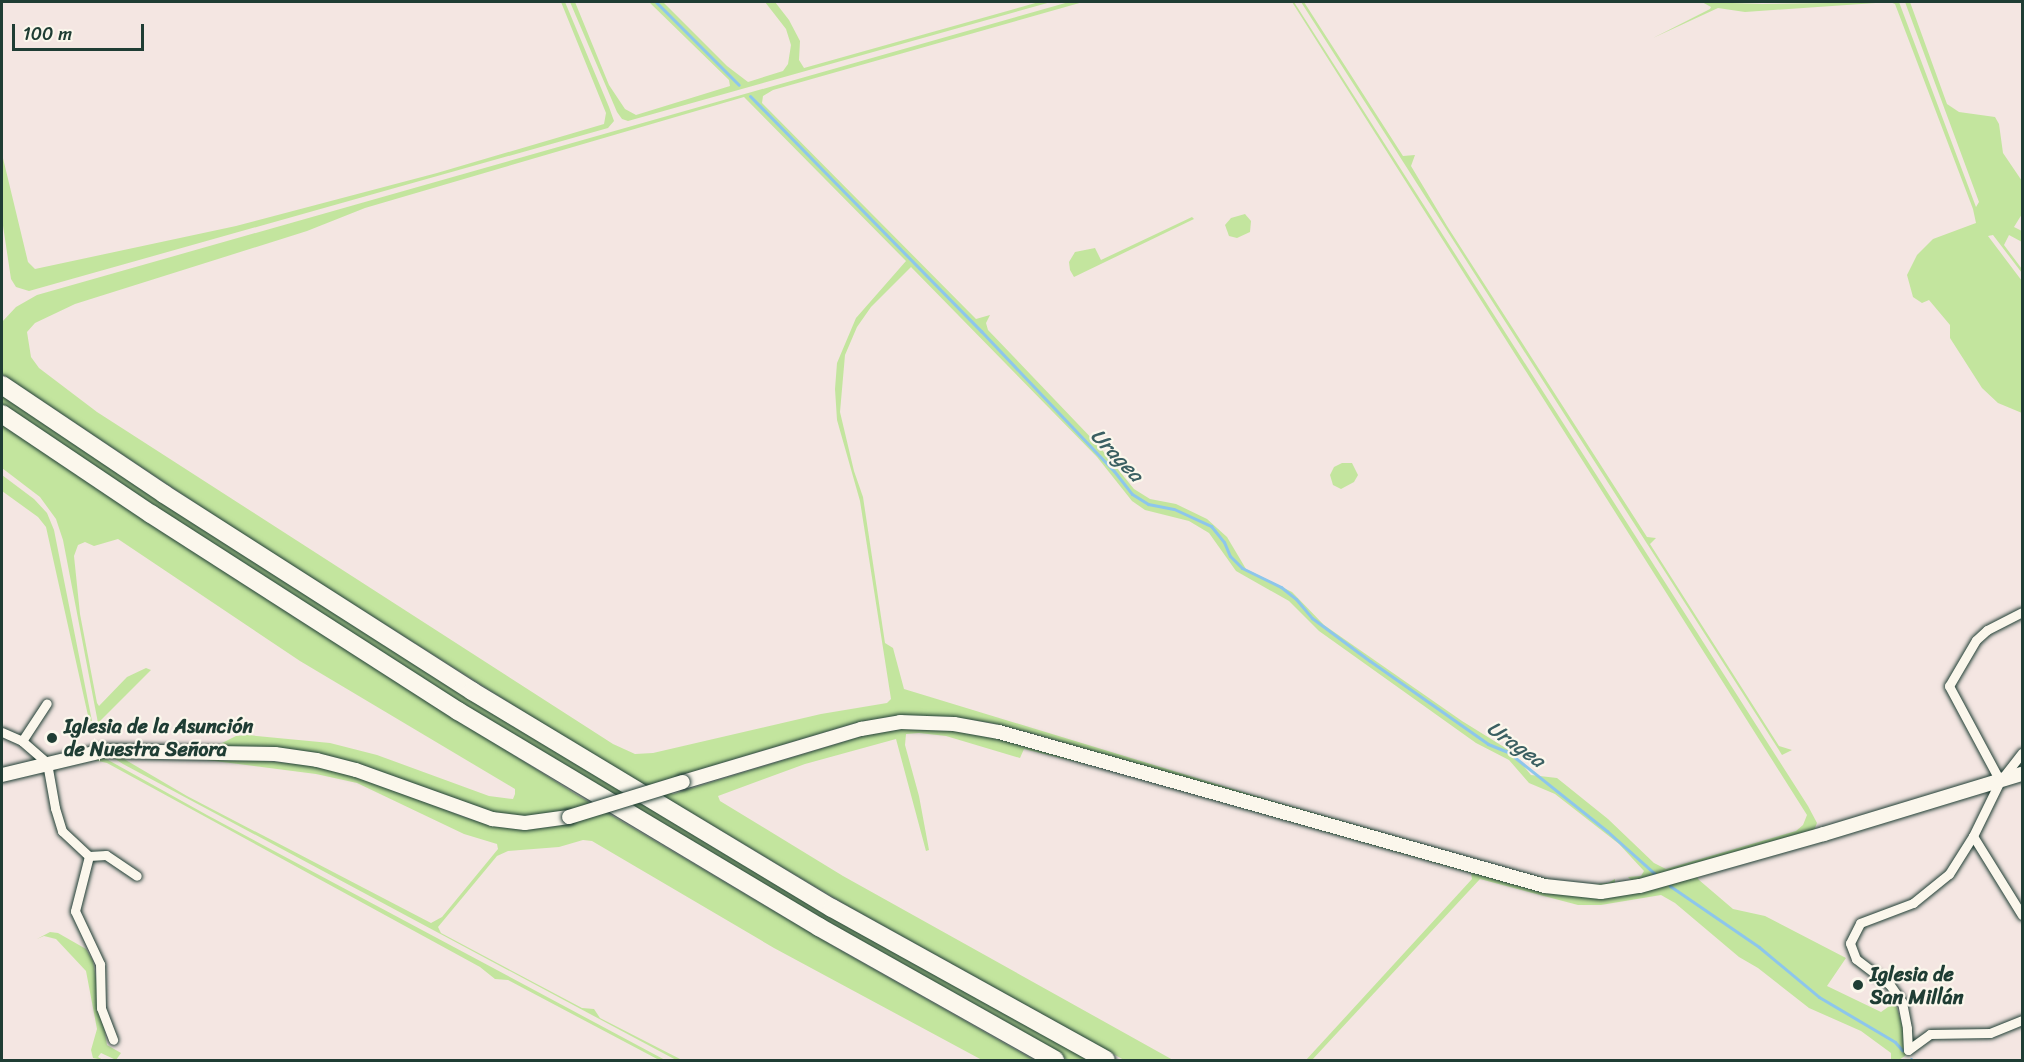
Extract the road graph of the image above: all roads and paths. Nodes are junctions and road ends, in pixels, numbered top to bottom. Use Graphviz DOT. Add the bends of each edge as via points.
graph roads {
  1 [pos="2,385"];
  2 [pos="2,414"];
  3 [pos="2022,612"];
  4 [pos="47,703"];
  5 [pos="2,732"];
  6 [pos="22,741"];
  7 [pos="2022,753"];
  8 [pos="47,763"];
  9 [pos="2022,774"];
  10 [pos="2,775"];
  11 [pos="2000,781"];
  12 [pos="1973,836"];
  13 [pos="89,856"];
  14 [pos="137,876"];
  15 [pos="2022,915"];
  16 [pos="2022,1020"];
  17 [pos="113,1040"];
  18 [pos="1055,1060"];
  19 [pos="1106,1060"];
  1 -- 19 [label="highway" via="472,692 832,908"];
  2 -- 18 [label="highway" via="160,521 468,717 809,921"];
  3 -- 11 [label="street" via="1976,640 1949,686"];
  4 -- 6 [label="street"];
  5 -- 6 [label="street"];
  6 -- 8 [label="street"];
  7 -- 11 [label="street"];
  8 -- 10 [label="street"];
  8 -- 11 [label="street, bridge" via="94,752 124,750 286,755 357,770 492,819 525,823 569,817 861,729 900,722 954,724 1011,735 1545,886 1601,892 1640,886"];
  8 -- 13 [label="street" via="63,831"];
  9 -- 11 [label="street"];
  11 -- 12 [label="street"];
  12 -- 15 [label="street"];
  12 -- 16 [label="street" via="1949,874 1913,903 1860,923 1850,943 1856,959 1890,985 1902,1002 1908,1050 1930,1034 1990,1033"];
  13 -- 14 [label="street" via="106,855"];
  13 -- 17 [label="street" via="75,911 100,964 101,1008"];
}
